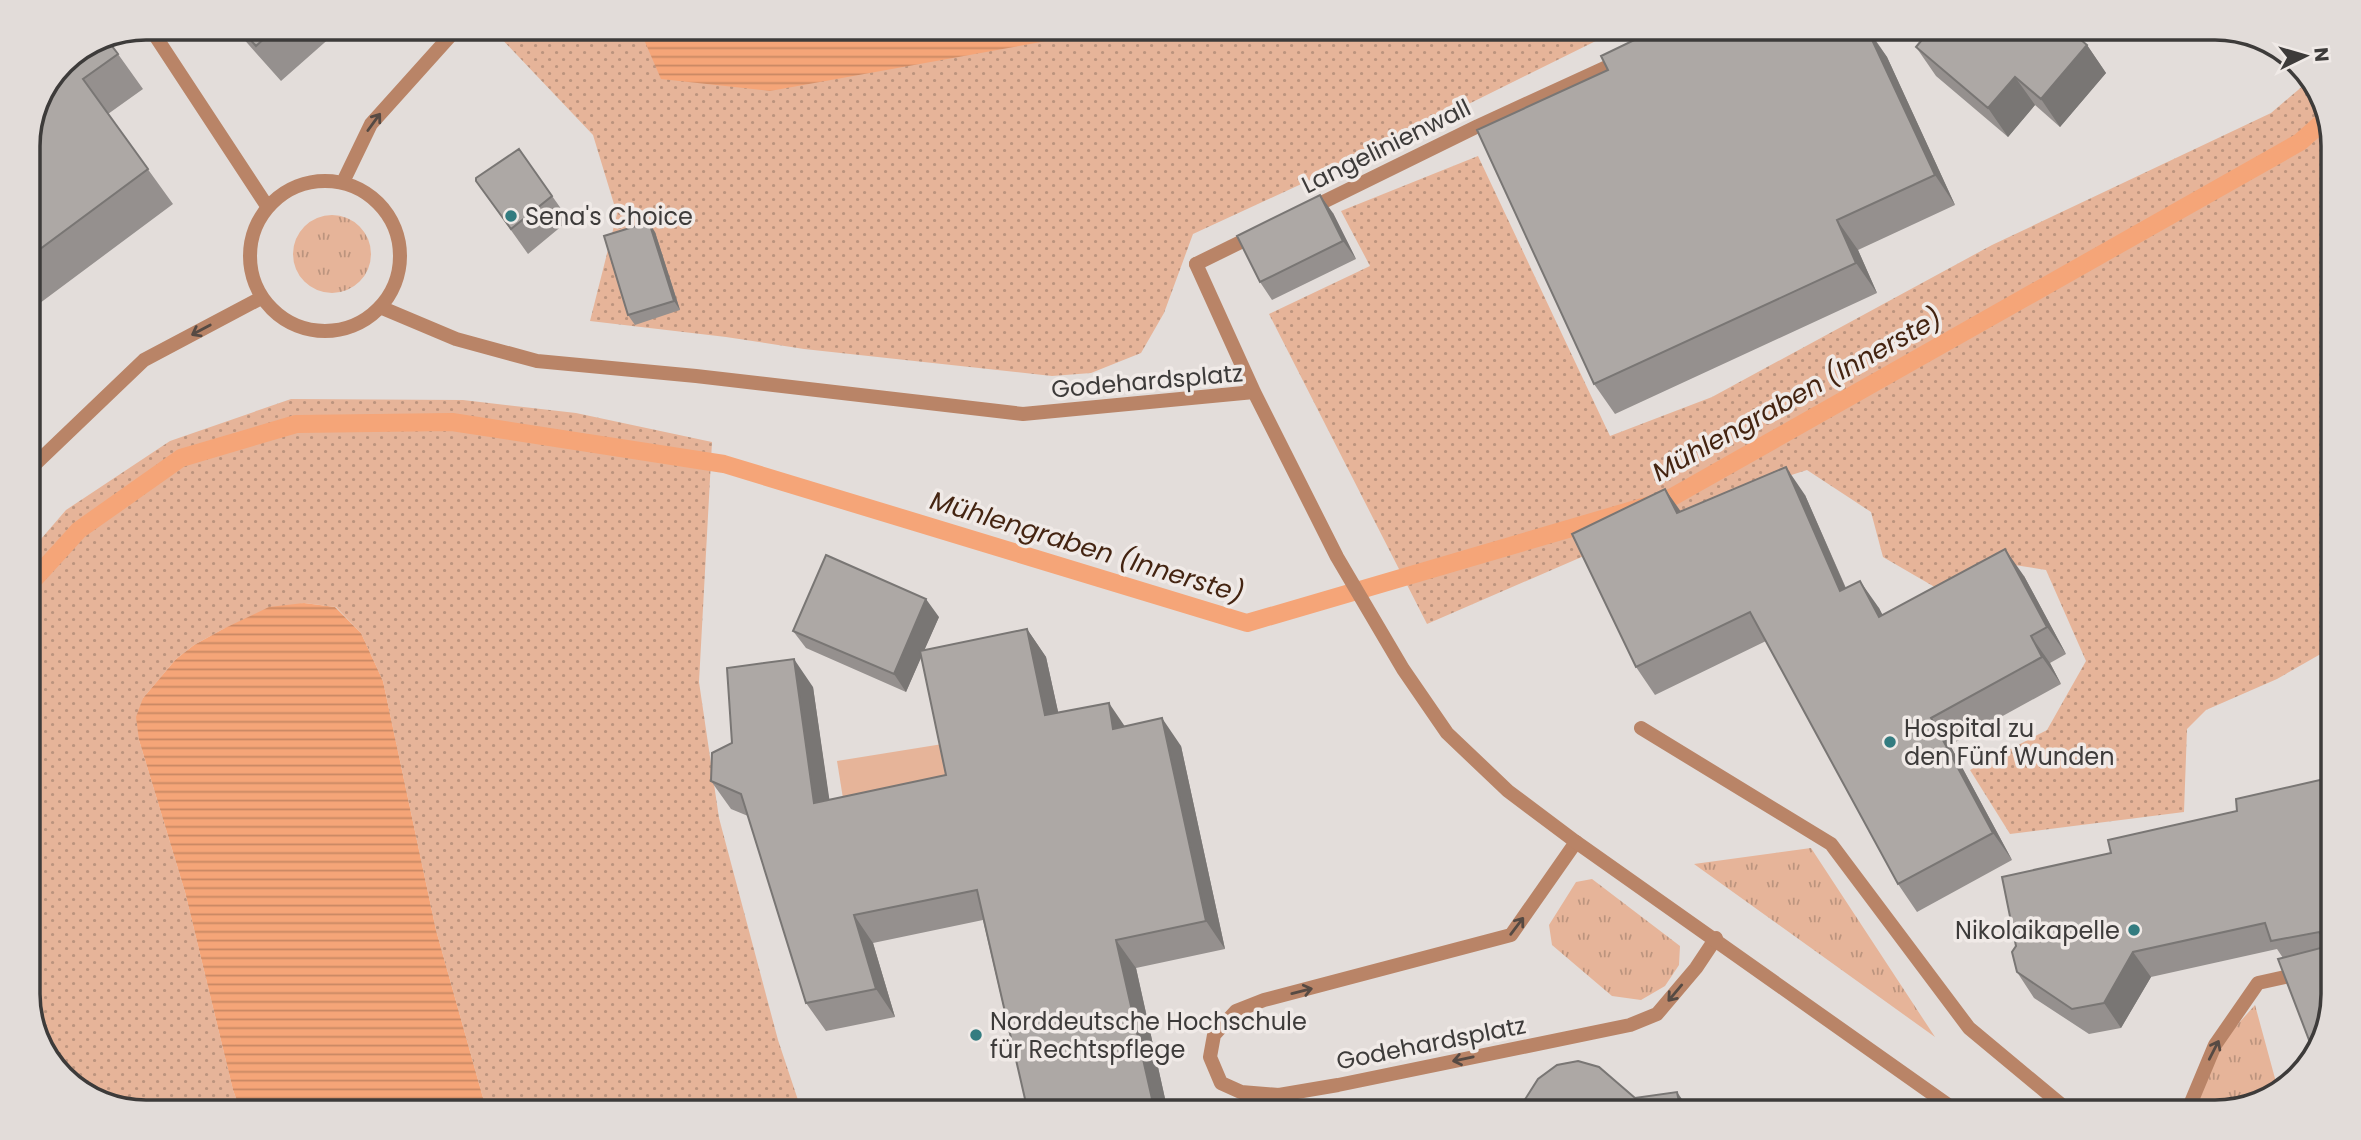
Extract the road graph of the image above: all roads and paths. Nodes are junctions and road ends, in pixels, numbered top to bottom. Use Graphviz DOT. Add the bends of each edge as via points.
graph roads {
  1 [pos="158,40"];
  2 [pos="446,40"];
  3 [pos="1638,53"];
  4 [pos="343,182"];
  5 [pos="267,206"];
  6 [pos="1294,216"];
  7 [pos="1269,228"];
  8 [pos="261,298"];
  9 [pos="380,307"];
  10 [pos="1254,392"];
  11 [pos="40,460"];
  12 [pos="1641,728"];
  13 [pos="1576,842"];
  14 [pos="1716,938"];
  15 [pos="2320,969"];
  16 [pos="1941,1100"];
  17 [pos="2056,1100"];
  18 [pos="2192,1100"];
  1 -- 5 [label="street"];
  4 -- 2 [label="street, one-way" via="370,124"];
  3 -- 6 [label="street, Langelinienwall"];
  4 -- 5 [label="street" via="302,183"];
  4 -- 9 [label="street" via="367,193 386,211 397,235 400,260 394,286"];
  5 -- 8 [label="street" via="254,227 250,251 252,276"];
  7 -- 10 [label="street" via="1196,264"];
  8 -- 9 [label="street" via="296,326 319,331 341,330"];
  8 -- 11 [label="street, one-way" via="145,360"];
  9 -- 10 [label="street, Godehardsplatz" via="456,339 537,361 1023,414"];
  10 -- 13 [label="street, Godehardsplatz" via="1337,557 1447,733 1507,791"];
  12 -- 17 [label="street" via="1830,844 1969,1028"];
  13 -- 14 [label="street, Godehardsplatz"];
  14 -- 13 [label="street, Godehardsplatz, one-way" via="1657,1014 1630,1025 1279,1095 1241,1092 1221,1083 1210,1057 1214,1035 1236,1012 1264,1000 1511,935"];
  14 -- 16 [label="street, Godehardsplatz"];
  18 -- 15 [label="street, one-way" via="2215,1045 2258,983"];
}
